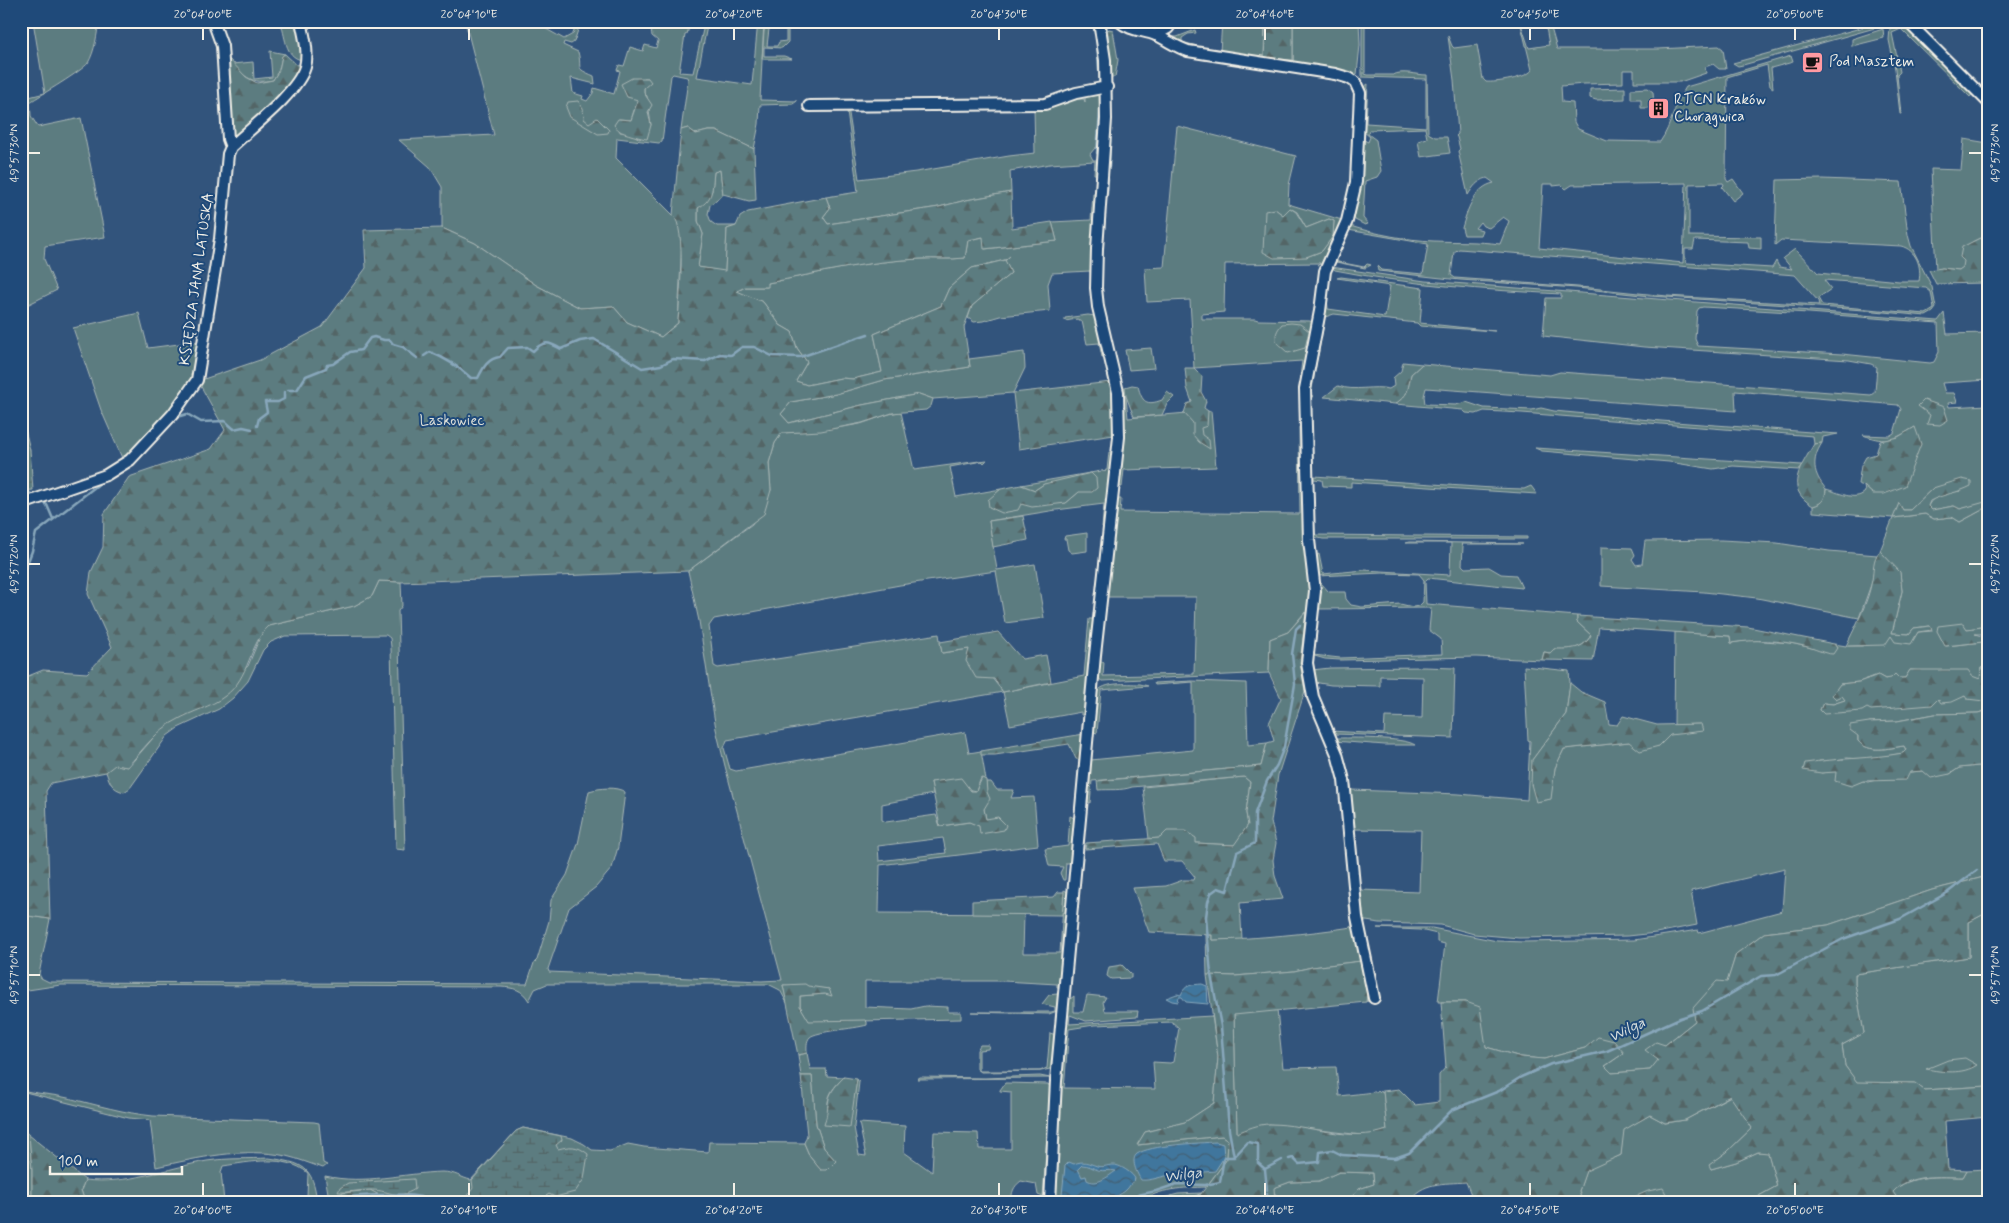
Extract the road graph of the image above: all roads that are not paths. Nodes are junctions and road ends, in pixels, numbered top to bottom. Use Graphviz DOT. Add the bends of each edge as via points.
graph roads {
  1 [pos="213,21"];
  2 [pos="301,21"];
  3 [pos="1099,21"];
  4 [pos="1119,21"];
  5 [pos="1174,21"];
  6 [pos="1907,21"];
  7 [pos="1155,34"];
  8 [pos="1107,87"];
  9 [pos="1988,102"];
  10 [pos="809,106"];
  11 [pos="231,147"];
  12 [pos="26,504"];
  13 [pos="1374,998"];
  14 [pos="1050,1202"];
  1 -- 11 [label="street, KSIĘDZA JANA LATUSKA" via="222,46"];
  2 -- 11 [label="street" via="307,49 304,68 294,87"];
  3 -- 8 [label="street"];
  4 -- 7 [label="street" via="1131,28"];
  5 -- 7 [label="street"];
  6 -- 9 [label="street"];
  7 -- 13 [label="street" via="1177,47 1198,53 1344,76 1355,82 1360,93 1356,182 1347,220 1325,271 1305,389 1309,540 1315,590 1307,663 1313,697 1337,754 1344,780 1357,917"];
  8 -- 10 [label="street" via="1045,104"];
  8 -- 14 [label="street" via="1096,288 1118,392 1119,437 1095,655 1056,1081"];
  11 -- 12 [label="street, KSIĘDZA JANA LATUSKA" via="198,380 173,414 130,460 106,476"];
}
